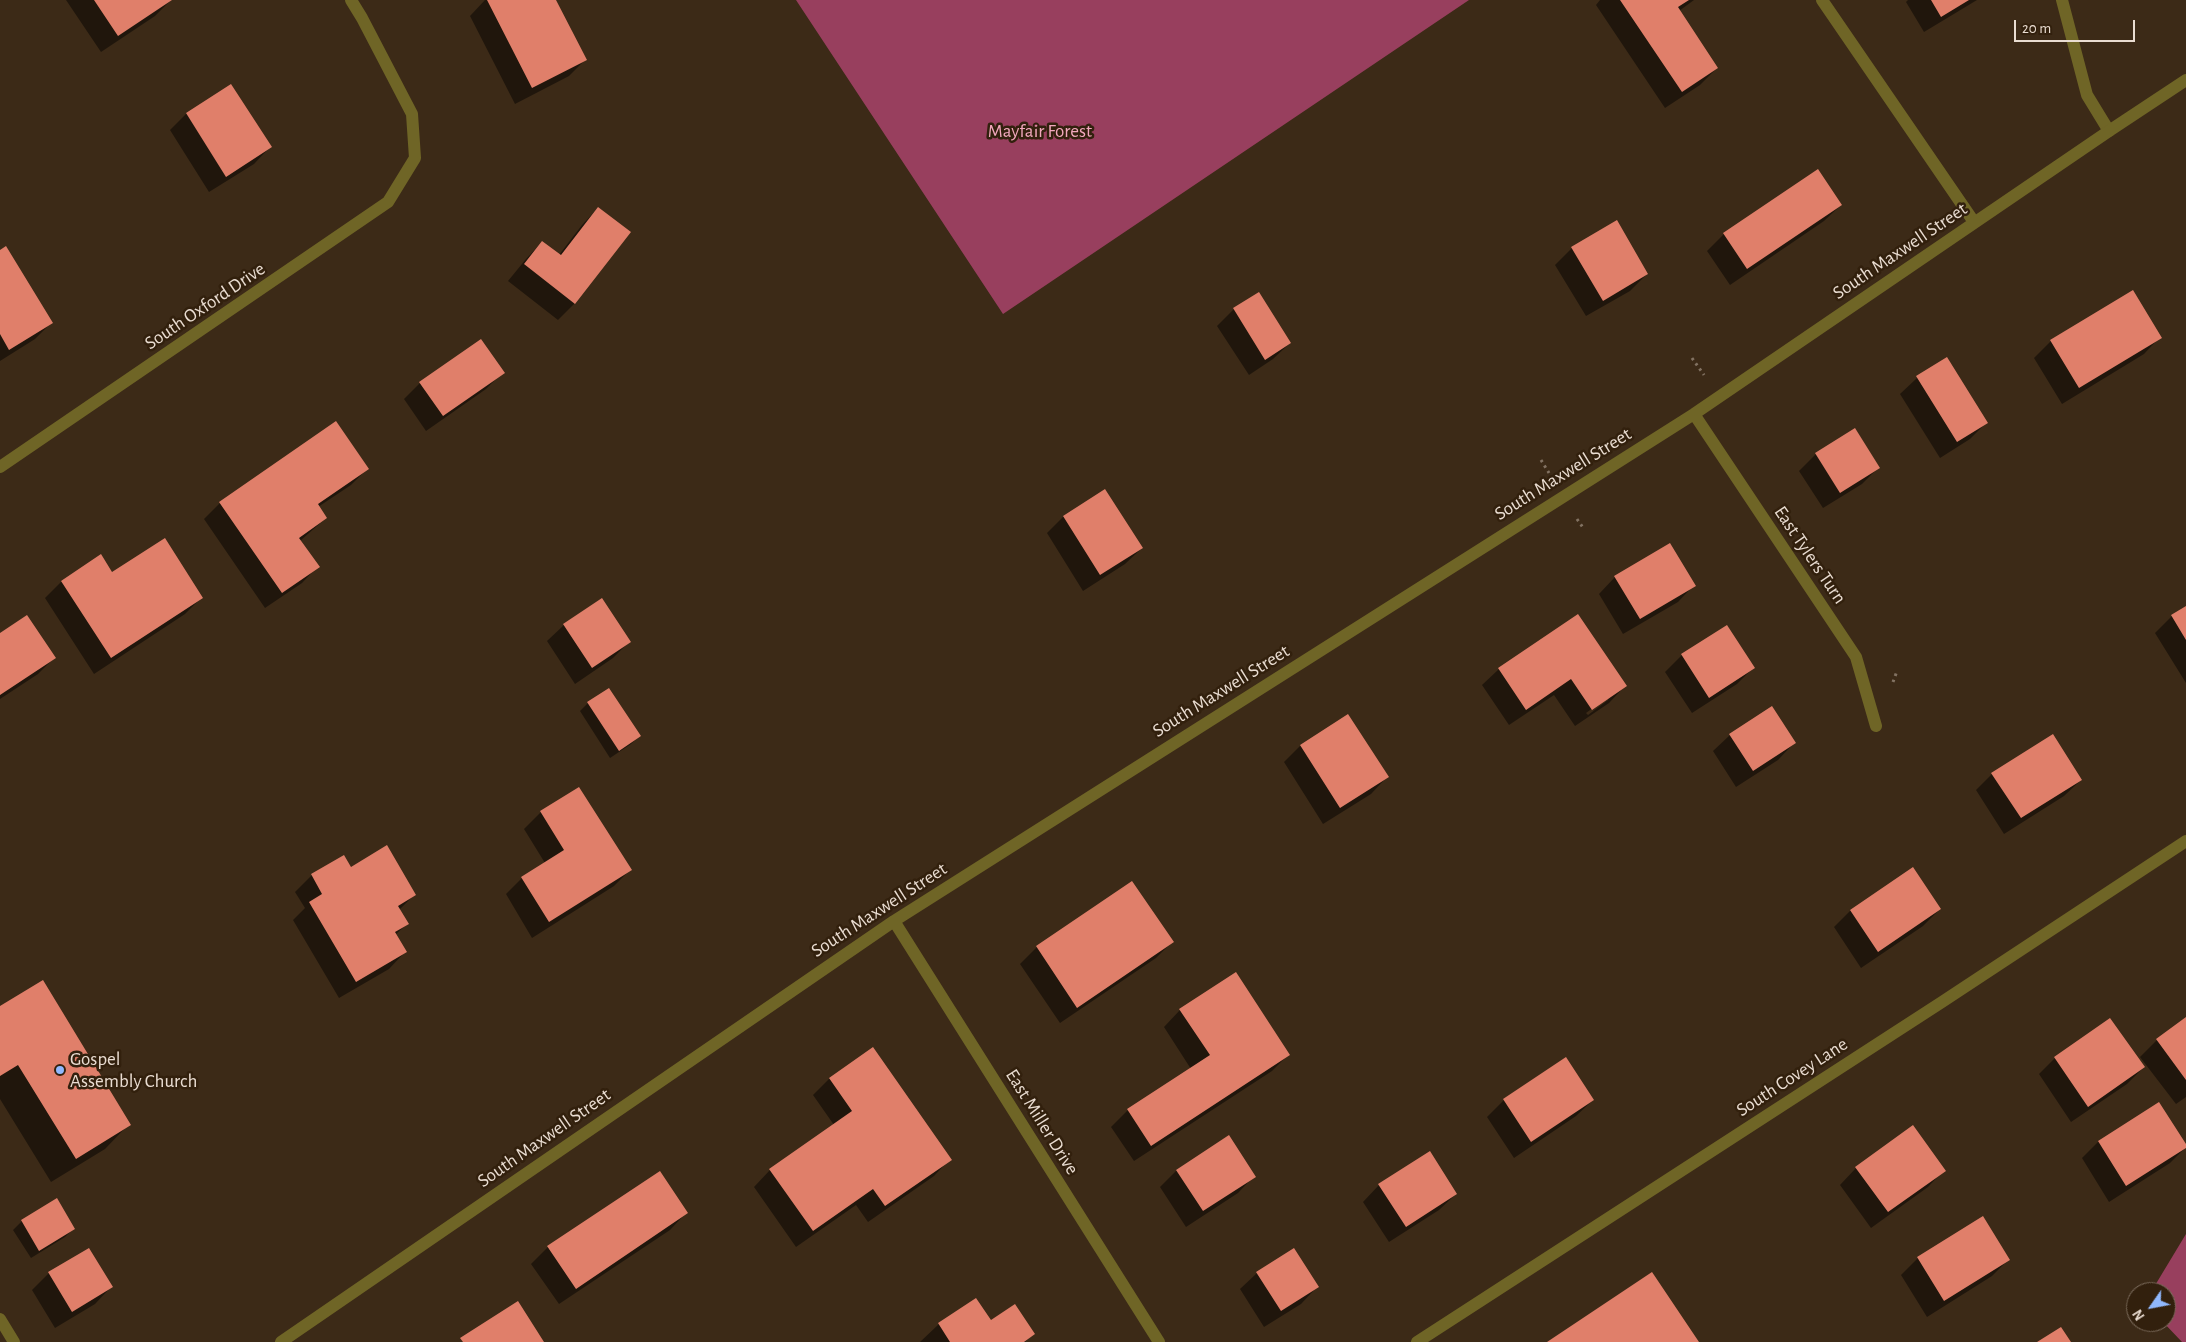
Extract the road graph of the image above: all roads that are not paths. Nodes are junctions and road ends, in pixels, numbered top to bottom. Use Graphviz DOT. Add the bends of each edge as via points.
graph roads {
  1 [pos="351,0"];
  2 [pos="1822,0"];
  3 [pos="2062,0"];
  4 [pos="2186,80"];
  5 [pos="2109,131"];
  6 [pos="1974,222"];
  7 [pos="1694,414"];
  8 [pos="0,467"];
  9 [pos="1876,726"];
  10 [pos="2186,841"];
  11 [pos="894,921"];
  12 [pos="0,1319"];
  13 [pos="14,1342"];
  14 [pos="281,1342"];
  15 [pos="1159,1342"];
  16 [pos="1416,1342"];
  1 -- 8 [label="street, South Oxford Drive" via="412,114 415,158 388,202"];
  2 -- 6 [label="street"];
  3 -- 5 [label="street" via="2087,95"];
  4 -- 5 [label="street, South Maxwell Street"];
  5 -- 6 [label="street, South Maxwell Street"];
  6 -- 7 [label="street, South Maxwell Street"];
  7 -- 9 [label="street, East Tylers Turn" via="1856,657"];
  7 -- 11 [label="street, South Maxwell Street"];
  10 -- 16 [label="street, South Covey Lane"];
  11 -- 14 [label="street, South Maxwell Street"];
  11 -- 15 [label="street, East Miller Drive"];
  12 -- 13 [label="street"];
}
